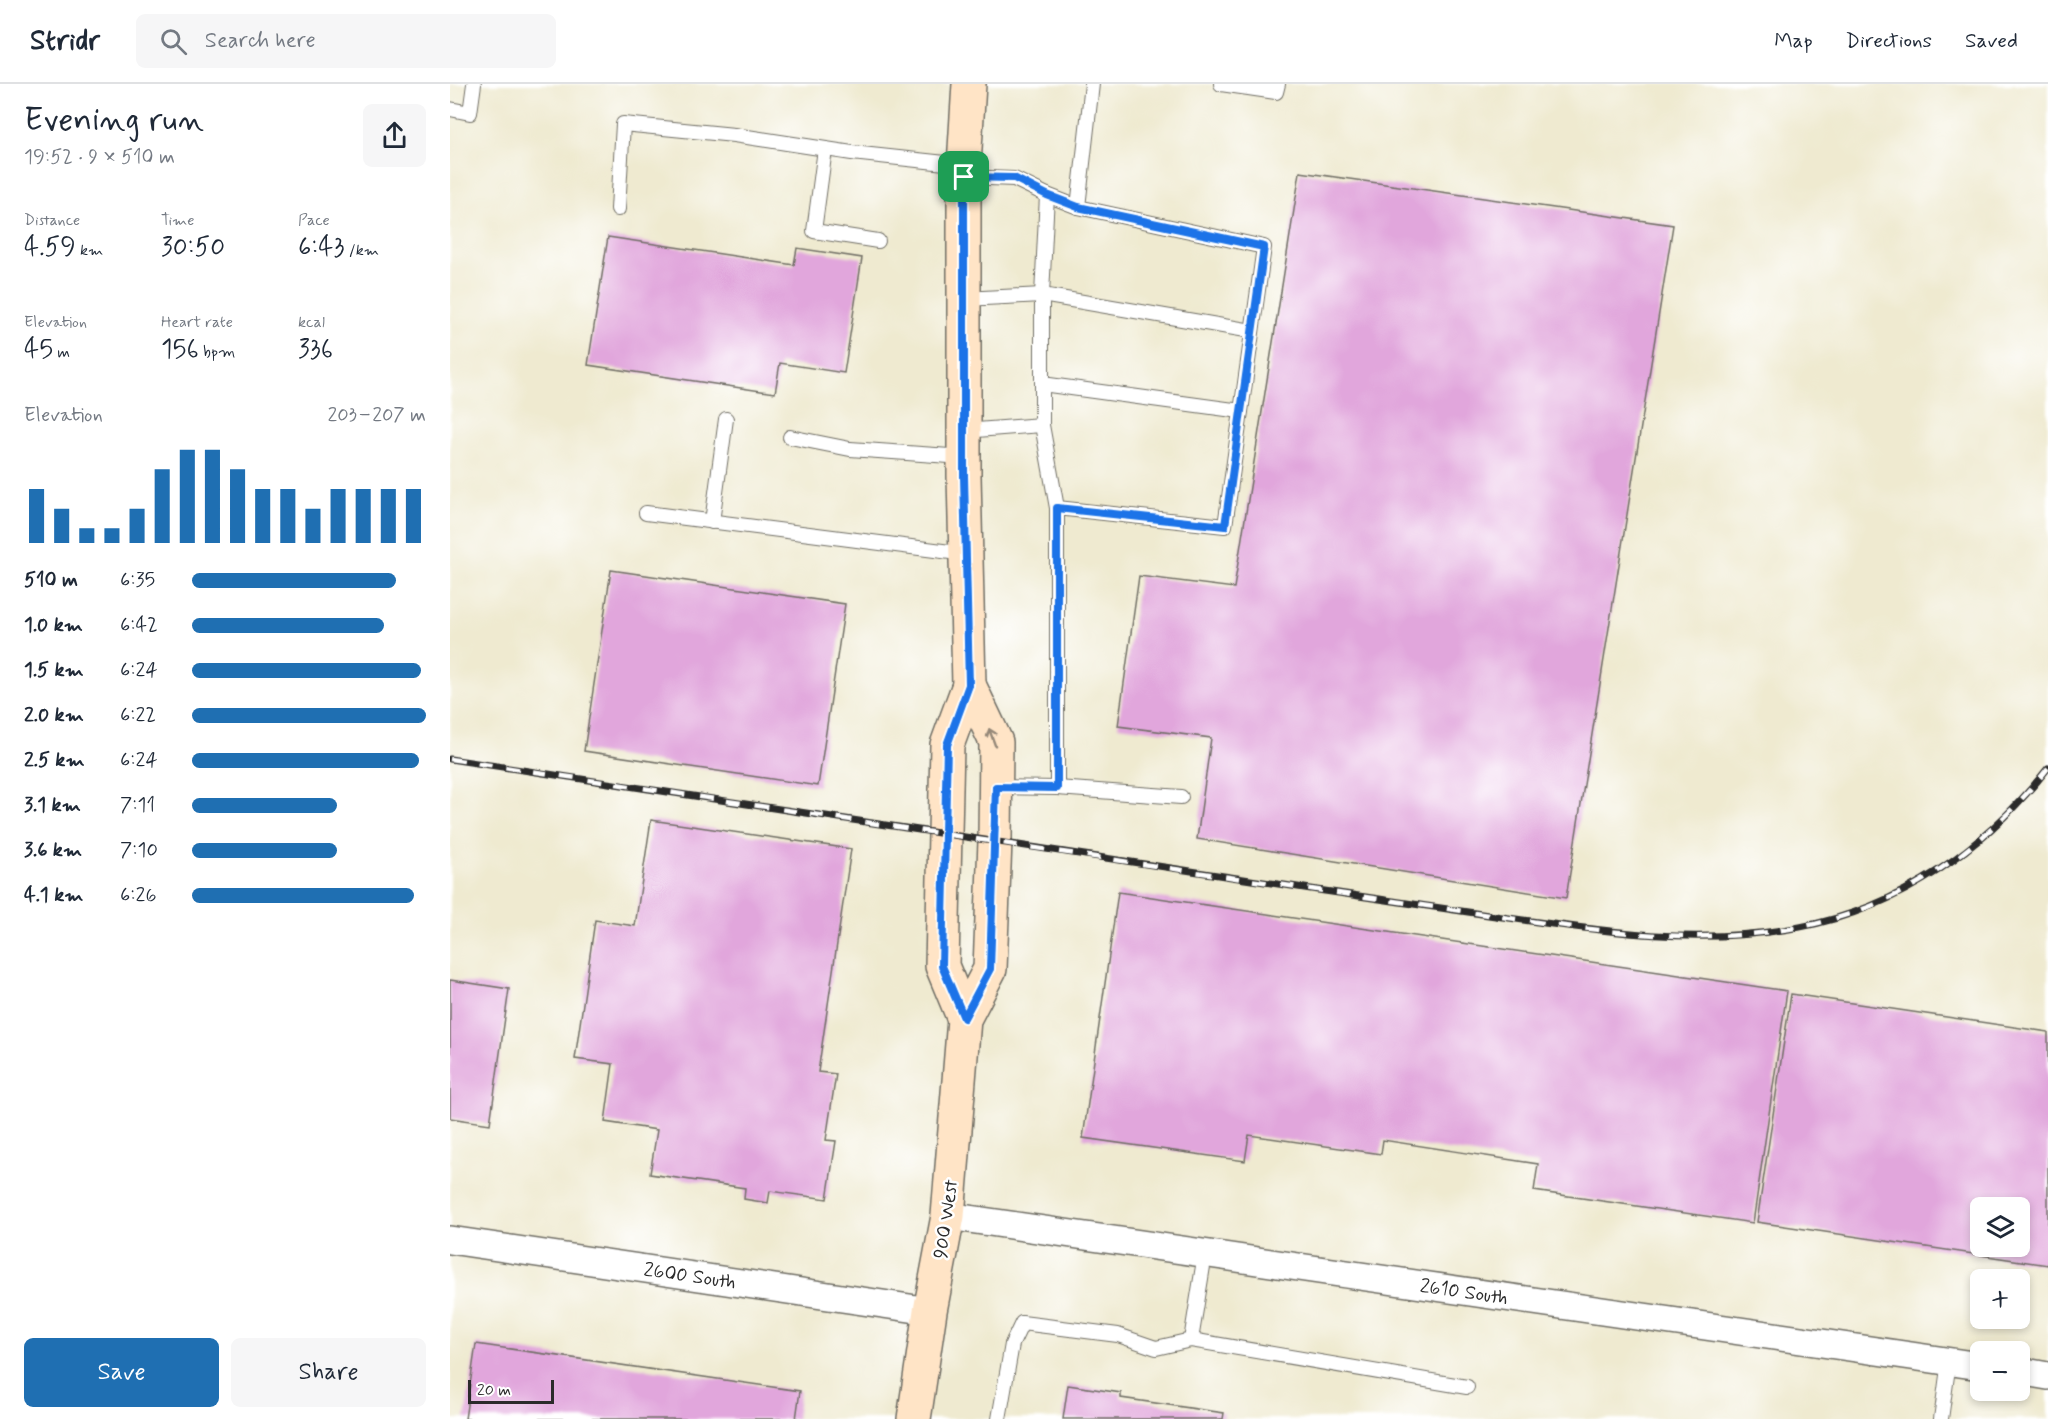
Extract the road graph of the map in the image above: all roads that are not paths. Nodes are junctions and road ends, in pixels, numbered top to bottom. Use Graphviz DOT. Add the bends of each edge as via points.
graph roads {
  1 [pos="474,84"];
  2 [pos="969,84"];
  3 [pos="1092,84"];
  4 [pos="1221,84"];
  5 [pos="1278,84"];
  6 [pos="450,110"];
  7 [pos="825,149"];
  8 [pos="964,171"];
  9 [pos="1047,195"];
  10 [pos="1078,207"];
  11 [pos="618,209"];
  12 [pos="878,241"];
  13 [pos="1042,295"];
  14 [pos="964,299"];
  15 [pos="1252,331"];
  16 [pos="1042,384"];
  17 [pos="1241,411"];
  18 [pos="726,419"];
  19 [pos="1042,425"];
  20 [pos="790,437"];
  21 [pos="964,444"];
  22 [pos="1057,508"];
  23 [pos="646,513"];
  24 [pos="712,522"];
  25 [pos="966,554"];
  26 [pos="969,685"];
  27 [pos="996,787"];
  28 [pos="1057,788"];
  29 [pos="1181,797"];
  30 [pos="964,1018"];
  31 [pos="948,1216"];
  32 [pos="450,1240"];
  33 [pos="1205,1254"];
  34 [pos="930,1311"];
  35 [pos="1191,1340"];
  36 [pos="1949,1361"];
  37 [pos="1970,1364"];
  38 [pos="2030,1373"];
  39 [pos="2048,1376"];
  40 [pos="1467,1387"];
  41 [pos="914,1419"];
  42 [pos="999,1419"];
  43 [pos="1941,1419"];
  1 -- 6 [label="lane" via="470,113"];
  2 -- 8 [label="main road, 900 West"];
  3 -- 10 [label="lane"];
  4 -- 5 [label="lane" via="1276,92"];
  7 -- 8 [label="lane"];
  7 -- 11 [label="lane" via="623,124"];
  7 -- 12 [label="lane" via="814,231"];
  8 -- 9 [label="lane" via="1014,178"];
  8 -- 14 [label="main road, 900 West"];
  9 -- 10 [label="lane"];
  9 -- 13 [label="lane"];
  10 -- 15 [label="lane" via="1264,247"];
  13 -- 14 [label="lane"];
  13 -- 15 [label="lane"];
  13 -- 16 [label="lane"];
  14 -- 21 [label="main road, 900 West"];
  15 -- 17 [label="lane"];
  16 -- 17 [label="lane"];
  16 -- 19 [label="lane"];
  17 -- 22 [label="lane" via="1225,526"];
  18 -- 24 [label="lane"];
  19 -- 21 [label="lane"];
  19 -- 22 [label="lane"];
  20 -- 21 [label="lane" via="850,449"];
  21 -- 25 [label="main road, 900 West"];
  22 -- 28 [label="lane"];
  23 -- 24 [label="lane"];
  24 -- 25 [label="lane"];
  25 -- 26 [label="main road, 900 West"];
  27 -- 26 [label="main road, 900 West, one-way" via="996,742"];
  26 -- 30 [label="main road, 900 West" via="947,745 942,966"];
  27 -- 28 [label="lane"];
  27 -- 30 [label="main road, 900 West" via="990,969"];
  28 -- 29 [label="lane"];
  30 -- 31 [label="main road, 900 West"];
  31 -- 33 [label="street, 2610 South"];
  31 -- 34 [label="main road, 900 West"];
  32 -- 34 [label="street, 2600 South"];
  33 -- 35 [label="lane"];
  33 -- 36 [label="street, 2610 South"];
  34 -- 41 [label="main road, 900 West"];
  35 -- 40 [label="lane"];
  35 -- 42 [label="lane" via="1156,1348 1118,1335 1022,1323 1012,1344"];
  36 -- 37 [label="street, 2610 South"];
  36 -- 43 [label="lane"];
  38 -- 39 [label="street"];
}
